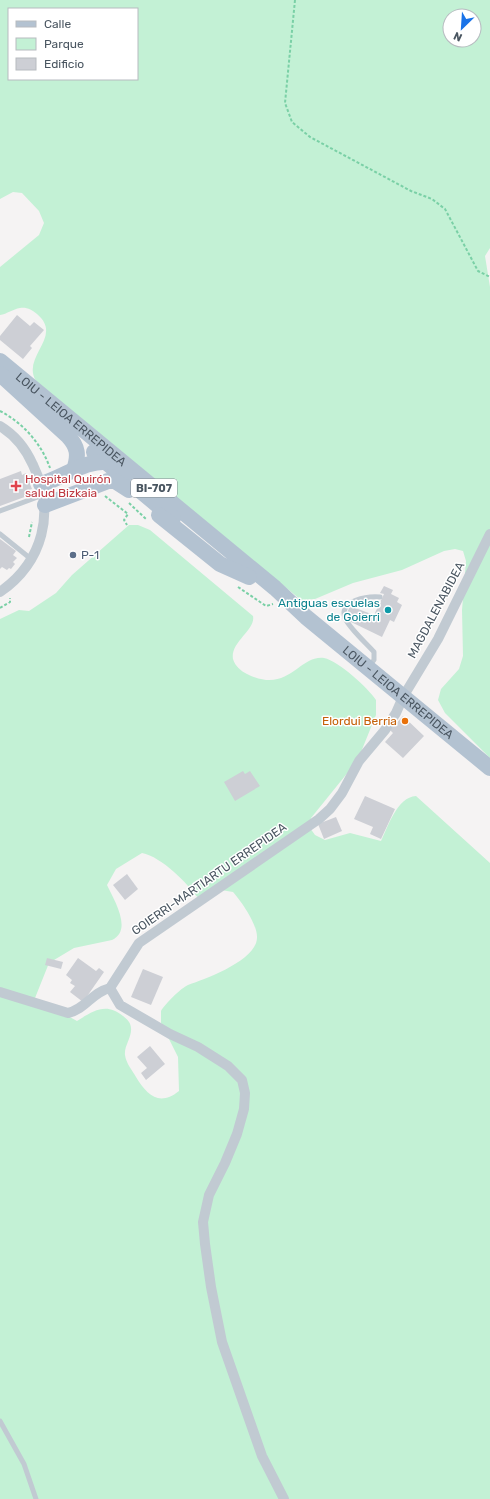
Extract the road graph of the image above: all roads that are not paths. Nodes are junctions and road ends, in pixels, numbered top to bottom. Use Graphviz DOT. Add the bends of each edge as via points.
graph roads {
  1 [pos="0,361"];
  2 [pos="0,368"];
  3 [pos="0,374"];
  4 [pos="0,426"];
  5 [pos="105,462"];
  6 [pos="69,472"];
  7 [pos="45,489"];
  8 [pos="70,496"];
  9 [pos="0,511"];
  10 [pos="202,529"];
  11 [pos="0,534"];
  12 [pos="490,534"];
  13 [pos="31,559"];
  14 [pos="249,577"];
  15 [pos="8,591"];
  16 [pos="380,596"];
  17 [pos="306,617"];
  18 [pos="367,668"];
  19 [pos="403,697"];
  20 [pos="490,768"];
  21 [pos="110,988"];
  22 [pos="0,992"];
  23 [pos="0,1421"];
  24 [pos="36,1499"];
  25 [pos="284,1499"];
  1 -- 10 [label="main road, LOIU - LEIOA ERREPIDEA / BI-707"];
  2 -- 5 [label="main road, LOIU - LEIOA ERREPIDEA / BI-707" via="48,408"];
  3 -- 6 [label="main road" via="76,444 78,458"];
  4 -- 7 [label="street" via="17,438 30,457"];
  5 -- 6 [label="main road" via="89,464"];
  5 -- 10 [label="main road" via="114,463 175,513"];
  5 -- 14 [label="main road, LOIU - LEIOA ERREPIDEA / BI-707"];
  6 -- 7 [label="main road"];
  6 -- 8 [label="main road" via="60,487"];
  7 -- 8 [label="main road"];
  7 -- 9 [label="lane"];
  7 -- 13 [label="street" via="42,533"];
  8 -- 14 [label="main road" via="115,481 220,564"];
  10 -- 17 [label="main road, LOIU - LEIOA ERREPIDEA / BI-707" via="275,588"];
  11 -- 13 [label="lane"];
  12 -- 19 [label="street, MAGDALENABIDEA" via="438,639"];
  13 -- 15 [label="street"];
  14 -- 17 [label="main road, LOIU - LEIOA ERREPIDEA / BI-707"];
  16 -- 18 [label="lane" via="370,596 352,602 345,612 345,620 374,652 374,660"];
  17 -- 18 [label="main road, LOIU - LEIOA ERREPIDEA / BI-707"];
  18 -- 19 [label="main road, LOIU - LEIOA ERREPIDEA / BI-707"];
  19 -- 20 [label="main road, LOIU - LEIOA ERREPIDEA / BI-707"];
  19 -- 21 [label="street, GOIERRI-MARTIARTU ERREPIDEA" via="388,724 359,761 330,809 139,943"];
  21 -- 22 [label="street" via="100,991 78,1011 68,1013"];
  21 -- 25 [label="street" via="120,1005 198,1047 228,1066 242,1080 245,1093 244,1109 232,1148 209,1195 203,1222 205,1244 210,1287 222,1342 262,1456"];
  23 -- 24 [label="lane" via="24,1464"];
}
